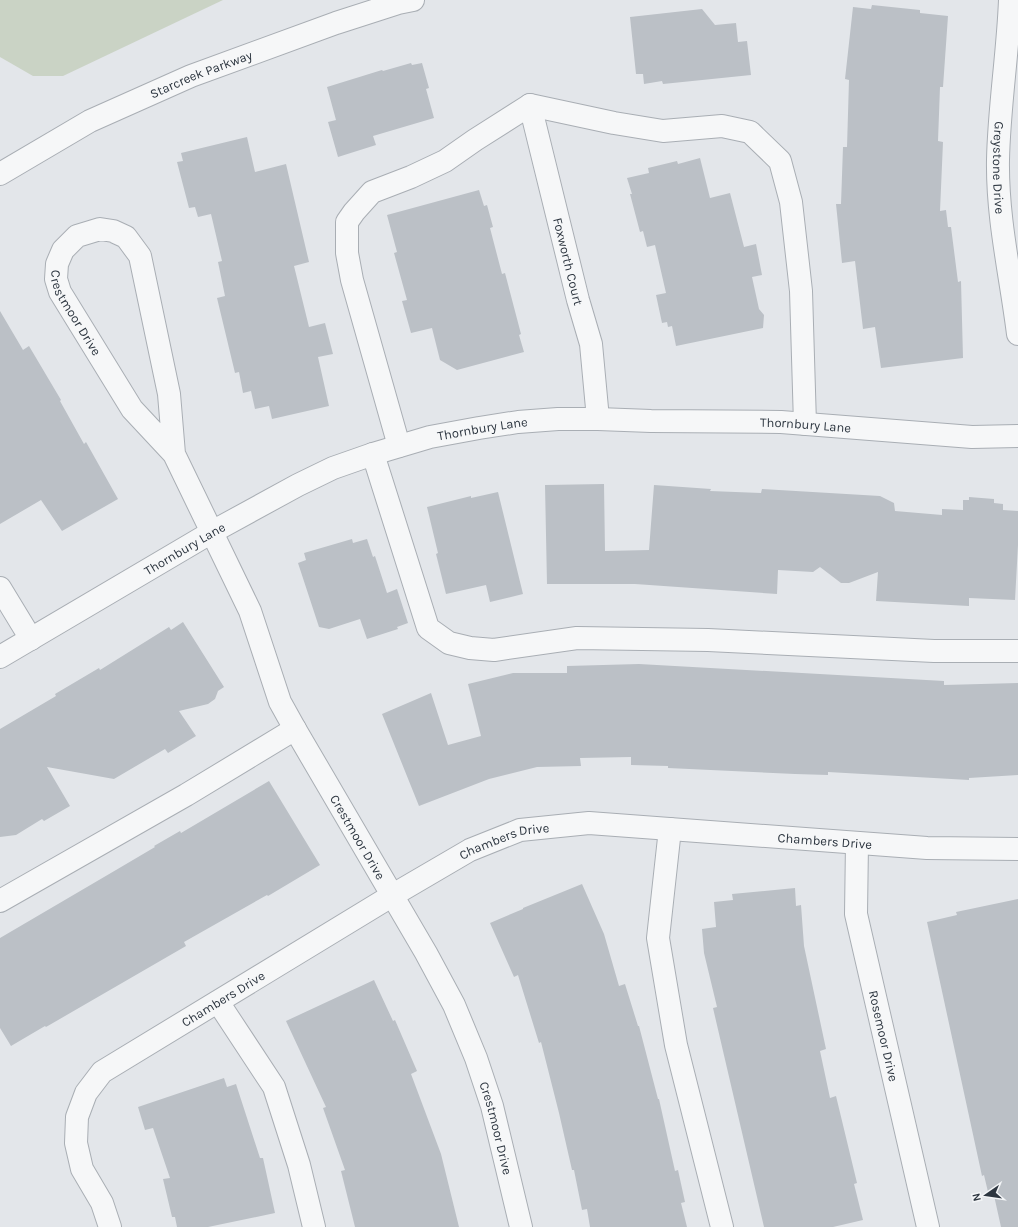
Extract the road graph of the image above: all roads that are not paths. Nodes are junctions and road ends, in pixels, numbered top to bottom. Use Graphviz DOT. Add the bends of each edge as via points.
graph roads {
  1 [pos="413,0"];
  2 [pos="1010,0"];
  3 [pos="530,106"];
  4 [pos="0,174"];
  5 [pos="1018,334"];
  6 [pos="598,419"];
  7 [pos="805,424"];
  8 [pos="1018,436"];
  9 [pos="399,446"];
  10 [pos="174,454"];
  11 [pos="373,454"];
  12 [pos="212,532"];
  13 [pos="0,588"];
  14 [pos="31,638"];
  15 [pos="1018,651"];
  16 [pos="0,656"];
  17 [pos="295,729"];
  18 [pos="670,829"];
  19 [pos="857,843"];
  20 [pos="1018,849"];
  21 [pos="392,895"];
  22 [pos="0,901"];
  23 [pos="218,1002"];
  24 [pos="110,1227"];
  25 [pos="314,1227"];
  26 [pos="521,1227"];
  27 [pos="722,1227"];
  28 [pos="928,1227"];
  1 -- 4 [label="street, Starcreek Parkway" via="336,23 191,76 90,121"];
  2 -- 5 [label="street, Greystone Drive" via="998,161 1000,213"];
  3 -- 6 [label="street, Foxworth Court" via="591,344"];
  3 -- 7 [label="street" via="663,131 730,127 750,132 780,161 791,202 801,291"];
  3 -- 9 [label="street" via="445,162 372,192 347,222 347,253 352,280"];
  6 -- 7 [label="street, Thornbury Lane"];
  6 -- 9 [label="street, Thornbury Lane" via="518,422 430,437"];
  7 -- 8 [label="street, Thornbury Lane" via="972,437"];
  9 -- 11 [label="street, Thornbury Lane"];
  10 -- 10 [label="street, Crestmoor Drive" via="169,394 140,256 126,237 114,231 100,229 77,236 63,250 57,264 56,279 60,292 132,409"];
  10 -- 12 [label="street, Crestmoor Drive"];
  11 -- 12 [label="street, Thornbury Lane" via="333,468"];
  11 -- 15 [label="street" via="428,628 449,643 494,650 592,638 708,640 934,651"];
  12 -- 14 [label="street, Thornbury Lane"];
  12 -- 17 [label="street, Crestmoor Drive" via="250,611 280,702"];
  13 -- 14 [label="street"];
  14 -- 16 [label="street, Thornbury Lane"];
  17 -- 21 [label="street, Crestmoor Drive"];
  17 -- 22 [label="street" via="186,795"];
  18 -- 19 [label="street, Chambers Drive"];
  18 -- 21 [label="street, Chambers Drive" via="589,823 520,830 470,850"];
  18 -- 27 [label="street" via="658,938 676,1045"];
  19 -- 20 [label="street, Chambers Drive" via="927,848"];
  19 -- 28 [label="street, Rosemoor Drive" via="856,914"];
  21 -- 23 [label="street, Chambers Drive"];
  21 -- 26 [label="street, Crestmoor Drive" via="454,1005 476,1058 492,1106"];
  23 -- 24 [label="street, Chambers Drive" via="102,1072 86,1093 77,1117 76,1144 82,1169 102,1203"];
  23 -- 25 [label="street" via="274,1087 299,1164"];
}
